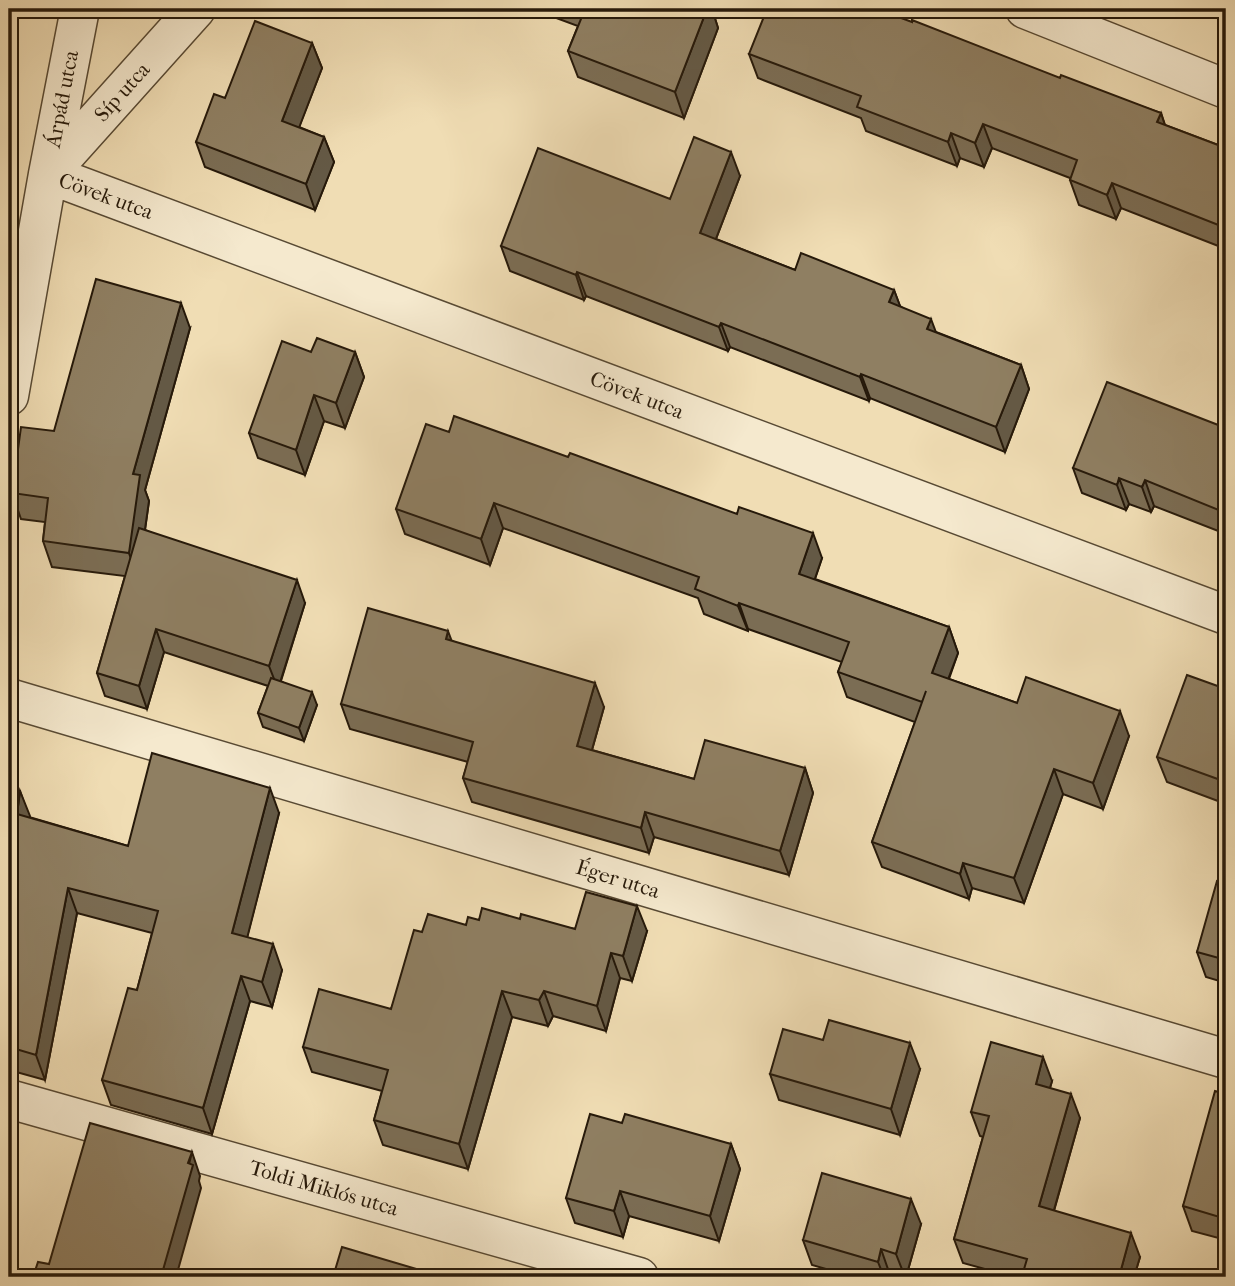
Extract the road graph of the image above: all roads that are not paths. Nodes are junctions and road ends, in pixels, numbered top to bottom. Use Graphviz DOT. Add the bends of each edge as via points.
graph roads {
  1 [pos="80,9"];
  2 [pos="196,9"];
  3 [pos="1025,9"];
  4 [pos="1226,89"];
  5 [pos="48,174"];
  6 [pos="9,396"];
  7 [pos="1226,615"];
  8 [pos="9,698"];
  9 [pos="1226,1059"];
  10 [pos="9,1099"];
  11 [pos="639,1277"];
  1 -- 5 [label="street, Árpád utca"];
  2 -- 5 [label="street, Síp utca"];
  3 -- 4 [label="street"];
  5 -- 6 [label="street, Árpád utca"];
  5 -- 7 [label="street, Cövek utca"];
  8 -- 9 [label="street, Éger utca"];
  10 -- 11 [label="street, Toldi Miklós utca"];
}
